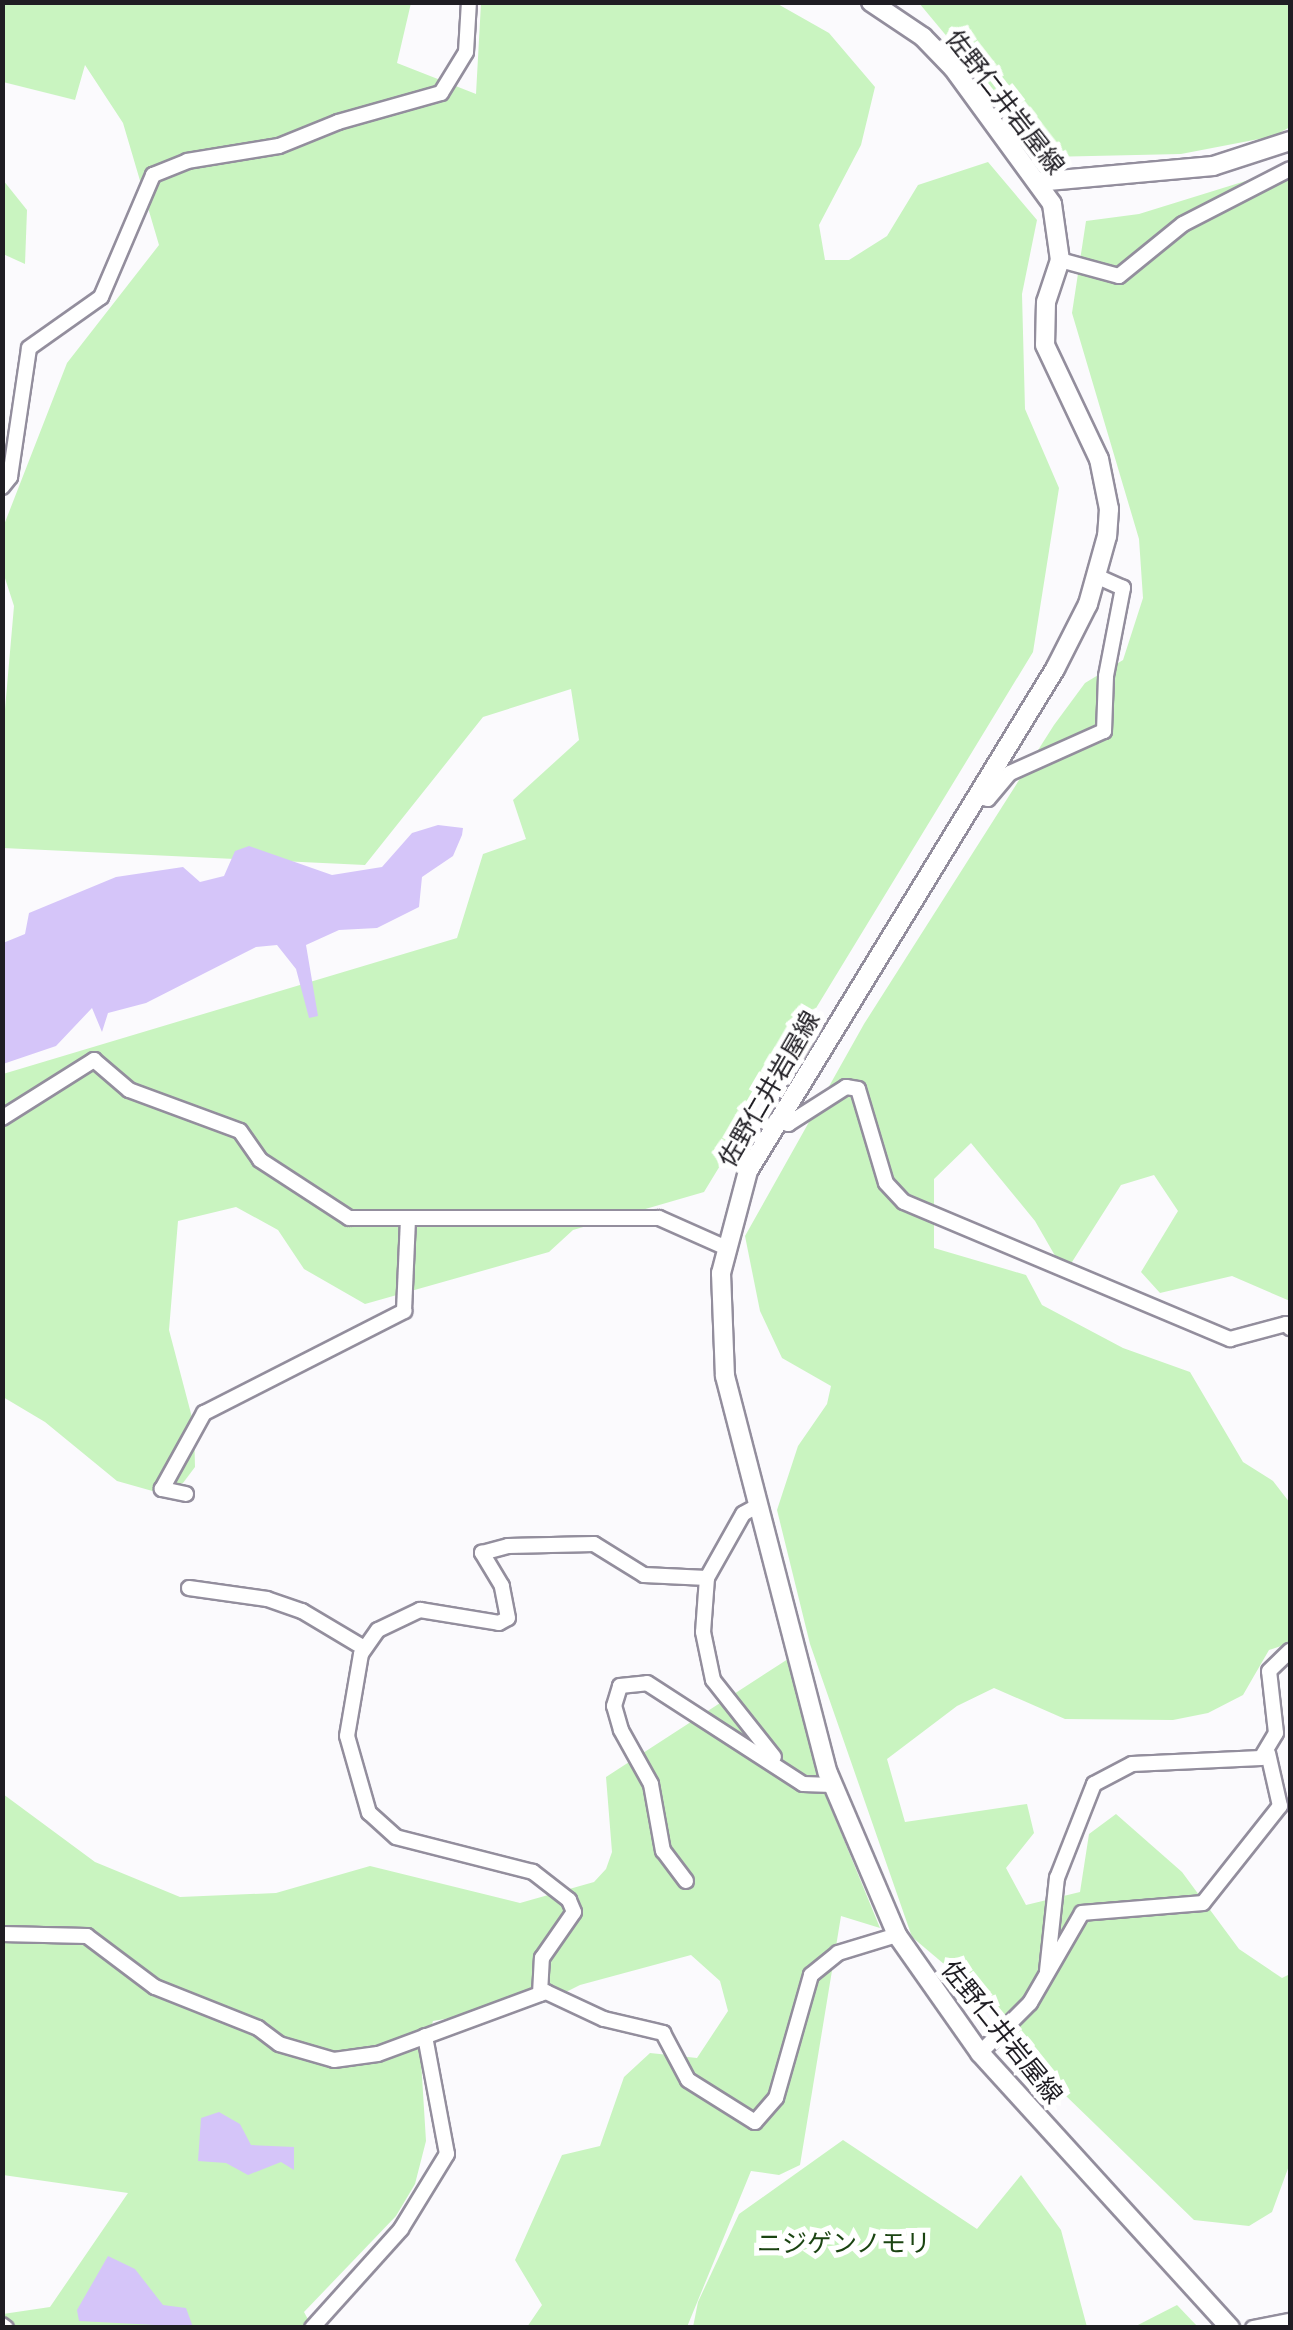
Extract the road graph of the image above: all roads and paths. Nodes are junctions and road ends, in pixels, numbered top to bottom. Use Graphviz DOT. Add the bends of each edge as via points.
graph roads {
  1 [pos="469,2"];
  2 [pos="871,2"];
  3 [pos="895,9"];
  4 [pos="1290,141"];
  5 [pos="1290,170"];
  6 [pos="1037,182"];
  7 [pos="1060,260"];
  8 [pos="2,487"];
  9 [pos="1098,577"];
  10 [pos="978,797"];
  11 [pos="2,1118"];
  12 [pos="776,1120"];
  13 [pos="408,1222"];
  14 [pos="724,1247"];
  15 [pos="1290,1328"];
  16 [pos="186,1494"];
  17 [pos="759,1506"];
  18 [pos="708,1578"];
  19 [pos="190,1588"];
  20 [pos="364,1648"];
  21 [pos="1290,1650"];
  22 [pos="1268,1753"];
  23 [pos="781,1766"];
  24 [pos="832,1785"];
  25 [pos="686,1881"];
  26 [pos="2,1934"];
  27 [pos="897,1935"];
  28 [pos="1048,1971"];
  29 [pos="540,1994"];
  30 [pos="425,2036"];
  31 [pos="980,2053"];
  32 [pos="1290,2321"];
  33 [pos="312,2328"];
  34 [pos="1230,2328"];
  35 [pos="1254,2328"];
  1 -- 8 [label="street" via="466,52 441,94 279,146 187,160 153,175 101,297 28,348 10,477"];
  2 -- 3 [label="main road, 佐野仁井岩屋線"];
  3 -- 6 [label="main road, 佐野仁井岩屋線" via="953,68"];
  4 -- 6 [label="main road" via="1214,166"];
  5 -- 7 [label="street" via="1183,224 1119,276"];
  6 -- 7 [label="main road, 佐野仁井岩屋線" via="1058,222"];
  7 -- 9 [label="main road, 佐野仁井岩屋線" via="1046,302 1044,345 1107,486"];
  9 -- 10 [label="main road, 佐野仁井岩屋線" via="1055,669"];
  9 -- 10 [label="street" via="1123,588 1104,731 1010,773 988,799"];
  10 -- 12 [label="main road, 佐野仁井岩屋線"];
  11 -- 13 [label="street" via="94,1060 129,1090 240,1131 260,1160 342,1215"];
  12 -- 14 [label="main road, 佐野仁井岩屋線" via="748,1171"];
  12 -- 15 [label="street" via="788,1124 846,1087 858,1090 886,1183 904,1202 1230,1339"];
  13 -- 14 [label="street" via="659,1218"];
  13 -- 16 [label="street" via="404,1311 204,1413 162,1488"];
  14 -- 17 [label="main road, 佐野仁井岩屋線" via="719,1312 725,1376"];
  17 -- 18 [label="street" via="742,1514"];
  17 -- 24 [label="main road, 佐野仁井岩屋線"];
  18 -- 20 [label="street" via="644,1575 594,1544 508,1546 482,1553 502,1586 508,1618 499,1623 420,1610 378,1630"];
  18 -- 23 [label="street" via="703,1632 713,1680"];
  19 -- 20 [label="street" via="266,1598"];
  20 -- 29 [label="street" via="347,1716 359,1794 396,1837 532,1872 569,1900 574,1912 542,1958"];
  21 -- 22 [label="street" via="1269,1671 1276,1733"];
  22 -- 28 [label="street" via="1280,1806 1203,1903 1082,1913"];
  22 -- 28 [label="street" via="1249,1762 1132,1764 1094,1784 1058,1878"];
  23 -- 24 [label="street" via="803,1784"];
  23 -- 25 [label="street" via="647,1683 620,1686 614,1706 621,1730 651,1784 664,1851"];
  24 -- 27 [label="main road, 佐野仁井岩屋線"];
  26 -- 30 [label="street" via="87,1936 138,1978 303,2053 354,2060"];
  27 -- 29 [label="street" via="838,1953 810,1974 776,2098 755,2122 729,2111 682,2074 663,2033"];
  27 -- 31 [label="main road, 佐野仁井岩屋線"];
  28 -- 31 [label="street" via="1010,2028"];
  29 -- 30 [label="street"];
  30 -- 33 [label="street" via="447,2154 401,2229"];
  31 -- 34 [label="main road, 佐野仁井岩屋線"];
  32 -- 35 [label="street"];
}
